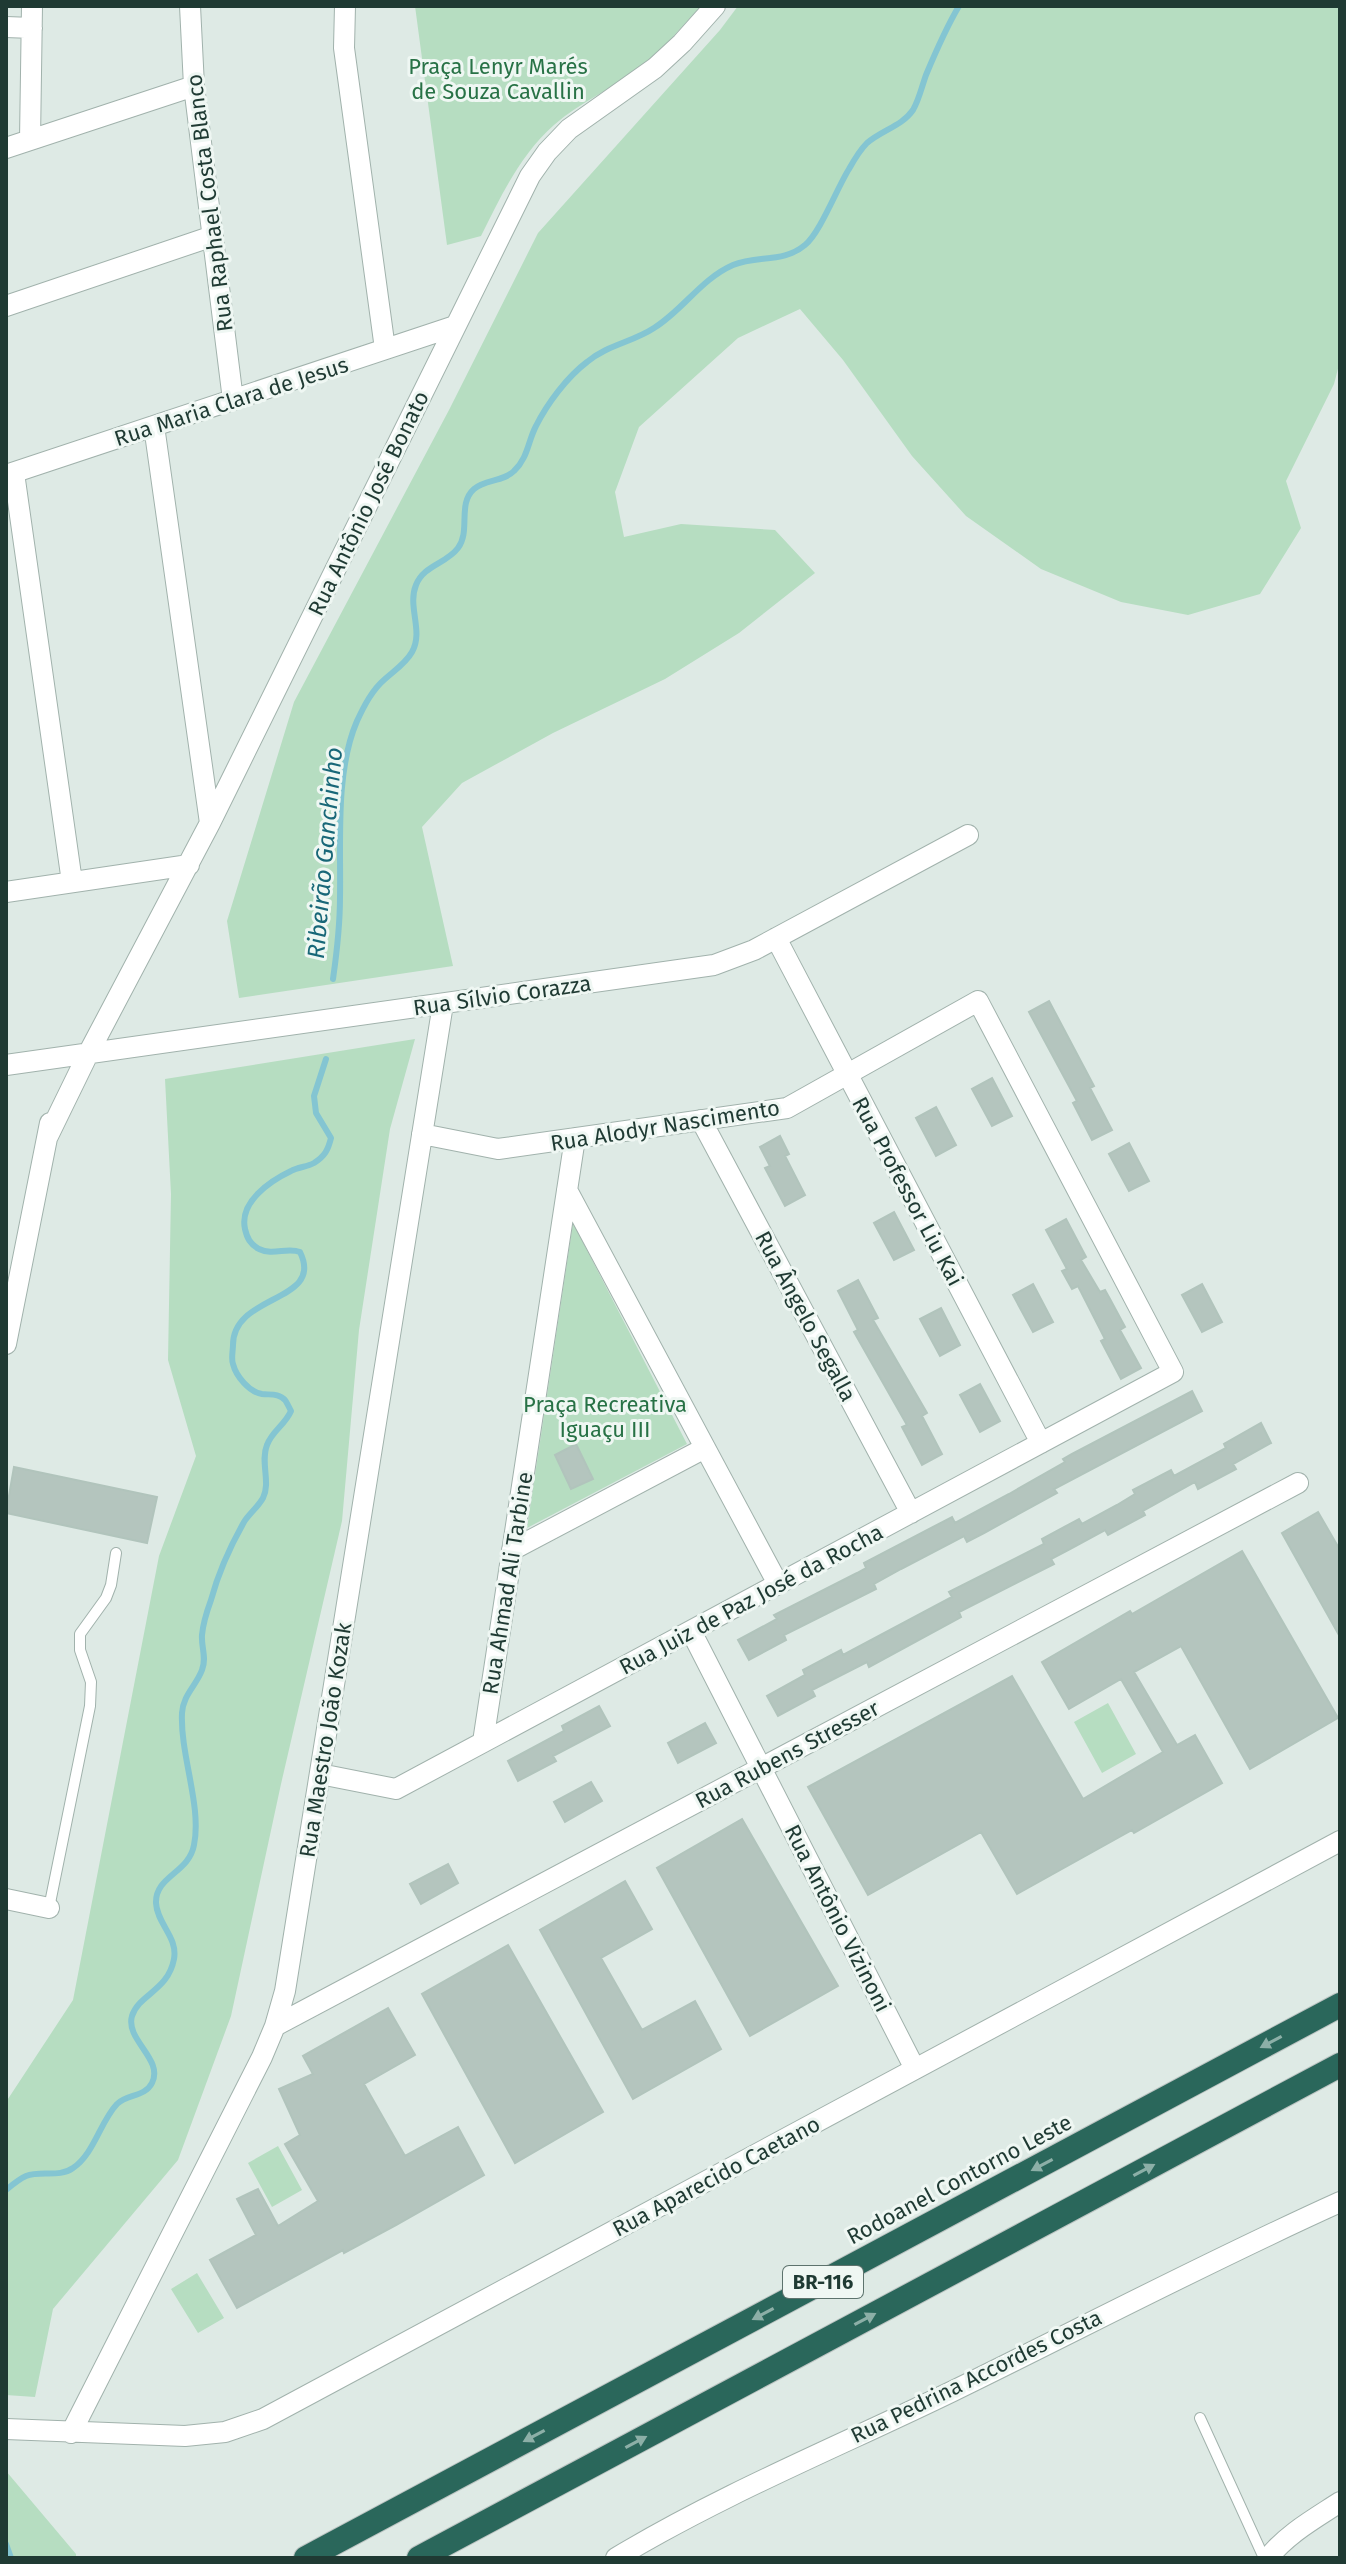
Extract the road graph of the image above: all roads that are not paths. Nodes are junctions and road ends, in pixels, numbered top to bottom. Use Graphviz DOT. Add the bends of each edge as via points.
graph roads {
  1 [pos="32,6"];
  2 [pos="190,6"];
  3 [pos="345,6"];
  4 [pos="715,6"];
  5 [pos="6,27"];
  6 [pos="32,28"];
  7 [pos="194,86"];
  8 [pos="30,140"];
  9 [pos="6,148"];
  10 [pos="213,236"];
  11 [pos="6,306"];
  12 [pos="455,326"];
  13 [pos="385,349"];
  14 [pos="233,400"];
  15 [pos="154,426"];
  16 [pos="10,474"];
  17 [pos="210,823"];
  18 [pos="968,835"];
  19 [pos="189,865"];
  20 [pos="72,882"];
  21 [pos="6,892"];
  22 [pos="776,938"];
  23 [pos="443,1004"];
  24 [pos="88,1054"];
  25 [pos="6,1065"];
  26 [pos="847,1074"];
  27 [pos="701,1120"];
  28 [pos="422,1134"];
  29 [pos="575,1138"];
  30 [pos="567,1190"];
  31 [pos="6,1344"];
  32 [pos="1173,1372"];
  33 [pos="1041,1443"];
  34 [pos="705,1448"];
  35 [pos="1298,1483"];
  36 [pos="911,1513"];
  37 [pos="512,1550"];
  38 [pos="116,1553"];
  39 [pos="778,1584"];
  40 [pos="691,1631"];
  41 [pos="483,1742"];
  42 [pos="761,1768"];
  43 [pos="320,1774"];
  44 [pos="1340,1841"];
  45 [pos="6,1899"];
  46 [pos="49,1908"];
  47 [pos="1340,2005"];
  48 [pos="275,2026"];
  49 [pos="1340,2065"];
  50 [pos="915,2069"];
  51 [pos="1340,2202"];
  52 [pos="1200,2418"];
  53 [pos="6,2429"];
  54 [pos="71,2433"];
  55 [pos="1340,2502"];
  56 [pos="471,2530"];
  57 [pos="306,2558"];
  58 [pos="419,2558"];
  59 [pos="441,2558"];
  60 [pos="616,2558"];
  61 [pos="1266,2558"];
  1 -- 6 [label="street"];
  2 -- 7 [label="street, Rua Raphael Costa Blanco"];
  3 -- 13 [label="street" via="344,48"];
  4 -- 12 [label="street, Rua Antônio José Bonato" via="655,68 579,122 547,152 513,207"];
  5 -- 6 [label="street"];
  6 -- 8 [label="street"];
  7 -- 8 [label="street"];
  7 -- 10 [label="street, Rua Raphael Costa Blanco"];
  8 -- 9 [label="street"];
  10 -- 11 [label="street"];
  10 -- 14 [label="street, Rua Raphael Costa Blanco"];
  12 -- 13 [label="street, Rua Maria Clara de Jesus"];
  12 -- 17 [label="street, Rua Antônio José Bonato"];
  13 -- 14 [label="street, Rua Maria Clara de Jesus"];
  14 -- 15 [label="street, Rua Maria Clara de Jesus"];
  15 -- 16 [label="street, Rua Maria Clara de Jesus"];
  15 -- 17 [label="street"];
  16 -- 20 [label="street"];
  17 -- 19 [label="street, Rua Antônio José Bonato"];
  18 -- 22 [label="street, Rua Sílvio Corazza"];
  19 -- 20 [label="street"];
  19 -- 24 [label="street, Rua Antônio José Bonato"];
  20 -- 21 [label="street"];
  22 -- 23 [label="street, Rua Sílvio Corazza" via="714,965"];
  22 -- 26 [label="street, Rua Professor Liu Kai"];
  23 -- 24 [label="street, Rua Sílvio Corazza"];
  23 -- 28 [label="street, Rua Maestro João Kozak"];
  24 -- 25 [label="street, Rua Sílvio Corazza"];
  24 -- 31 [label="street, Rua Antônio José Bonato" via="48,1136"];
  26 -- 27 [label="street, Rua Alodyr Nascimento" via="787,1108"];
  26 -- 32 [label="street, Rua Alodyr Nascimento" via="978,1001"];
  26 -- 33 [label="street, Rua Professor Liu Kai"];
  27 -- 29 [label="street, Rua Alodyr Nascimento"];
  27 -- 36 [label="street, Rua Ângelo Segalla"];
  28 -- 29 [label="street, Rua Alodyr Nascimento" via="498,1149"];
  28 -- 43 [label="street, Rua Maestro João Kozak"];
  29 -- 30 [label="street, Rua Ahmad Ali Tarbine"];
  30 -- 34 [label="street"];
  30 -- 37 [label="street, Rua Ahmad Ali Tarbine"];
  32 -- 33 [label="street, Rua Juiz de Paz José da Rocha"];
  33 -- 36 [label="street, Rua Juiz de Paz José da Rocha"];
  34 -- 37 [label="street"];
  34 -- 39 [label="street"];
  35 -- 42 [label="street, Rua Rubens Stresser"];
  36 -- 39 [label="street, Rua Juiz de Paz José da Rocha"];
  37 -- 41 [label="street, Rua Ahmad Ali Tarbine"];
  38 -- 46 [label="lane" via="106,1598 80,1634 91,1682 90,1706"];
  39 -- 40 [label="street, Rua Juiz de Paz José da Rocha"];
  40 -- 41 [label="street, Rua Juiz de Paz José da Rocha"];
  40 -- 42 [label="street, Rua Antônio Vizinoni"];
  41 -- 43 [label="street, Rua Juiz de Paz José da Rocha" via="396,1789"];
  42 -- 48 [label="street, Rua Rubens Stresser"];
  42 -- 50 [label="street, Rua Antônio Vizinoni"];
  43 -- 48 [label="street, Rua Maestro João Kozak" via="288,1977"];
  44 -- 50 [label="street, Rua Aparecido Caetano"];
  45 -- 46 [label="street"];
  47 -- 57 [label="highway, Rodoanel Contorno Leste / BR-116, one-way"];
  48 -- 54 [label="street, Rua Maestro João Kozak"];
  56 -- 49 [label="highway, BR-116, one-way"];
  50 -- 54 [label="street, Rua Aparecido Caetano" via="243,2428 185,2436"];
  51 -- 60 [label="street, Rua Pedrina Accordes Costa" via="750,2485"];
  52 -- 61 [label="lane"];
  53 -- 54 [label="street, Rua Aparecido Caetano"];
  55 -- 61 [label="street" via="1296,2530"];
  56 -- 58 [label="highway, BR-116"];
  56 -- 59 [label="highway"];
}
